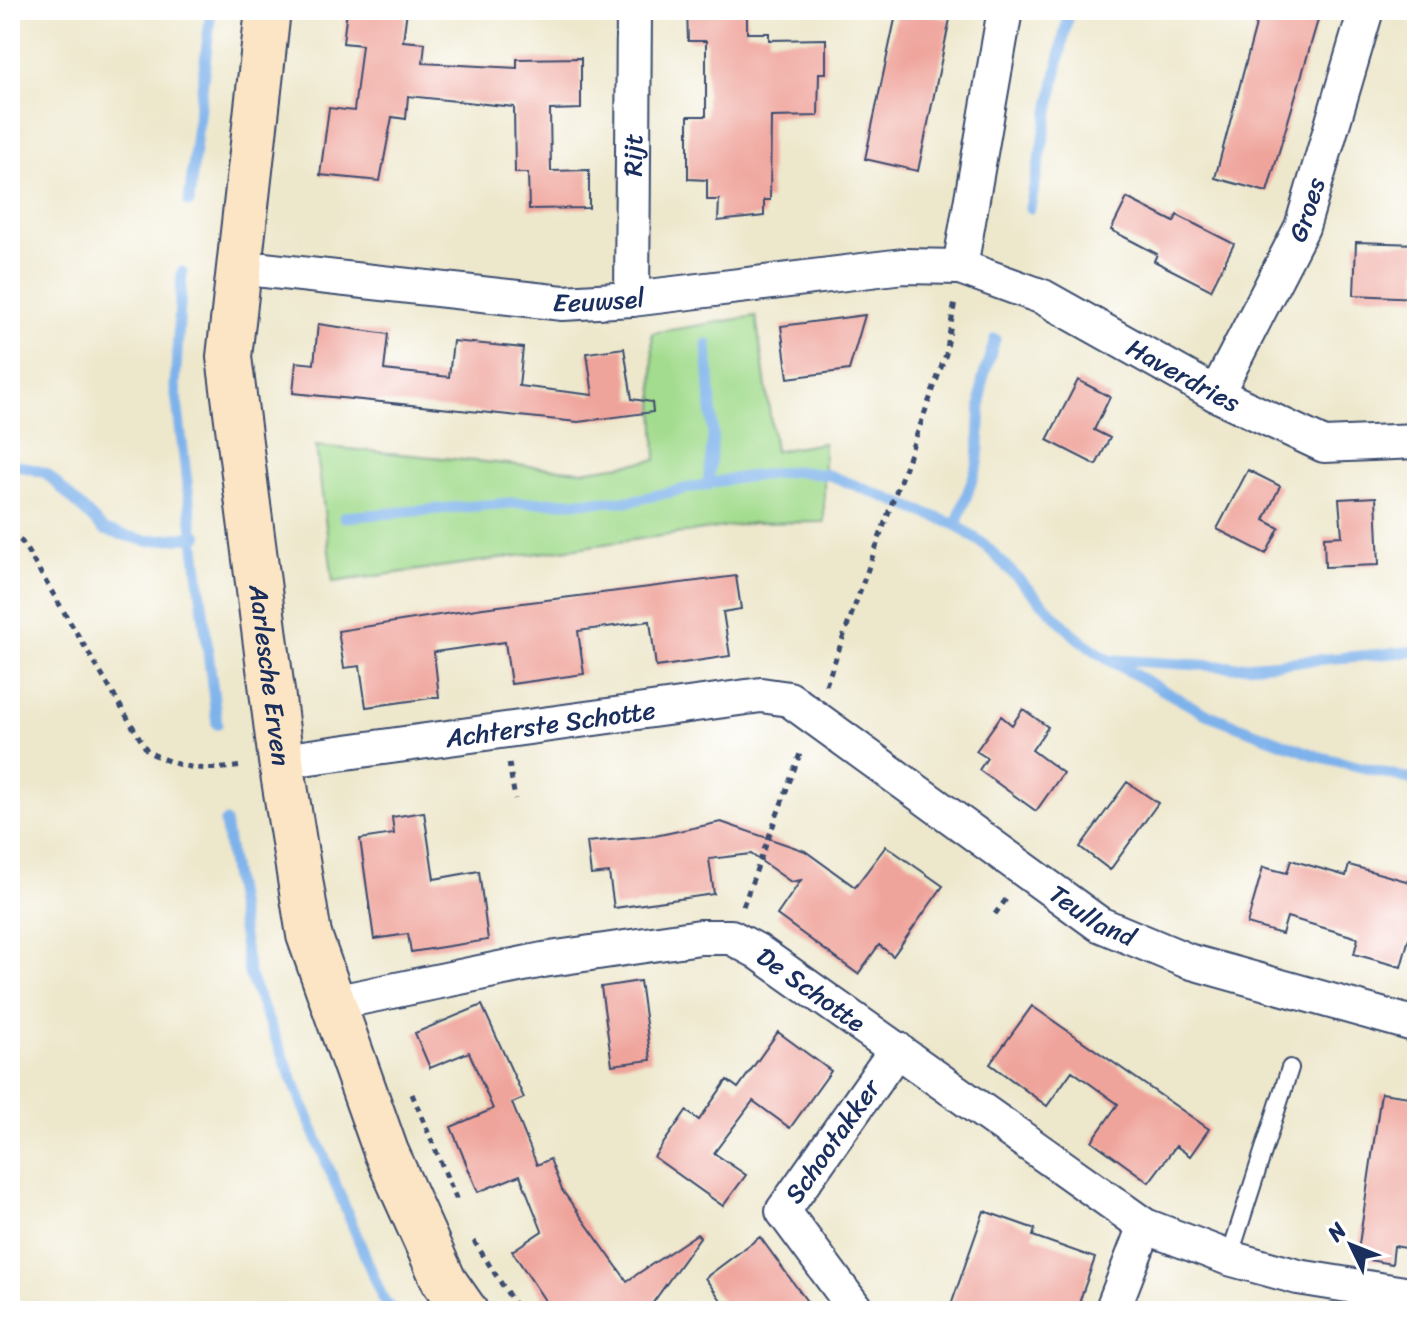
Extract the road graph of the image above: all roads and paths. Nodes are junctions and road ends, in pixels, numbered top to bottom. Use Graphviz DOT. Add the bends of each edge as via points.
graph roads {
  1 [pos="268,10"];
  2 [pos="634,10"];
  3 [pos="1005,10"];
  4 [pos="1366,10"];
  5 [pos="237,267"];
  6 [pos="960,267"];
  7 [pos="632,299"];
  8 [pos="1216,394"];
  9 [pos="1417,441"];
  10 [pos="10,533"];
  11 [pos="815,714"];
  12 [pos="281,761"];
  13 [pos="731,937"];
  14 [pos="333,1003"];
  15 [pos="1417,1025"];
  16 [pos="897,1049"];
  17 [pos="1290,1068"];
  18 [pos="410,1089"];
  19 [pos="461,1211"];
  20 [pos="1145,1226"];
  21 [pos="472,1237"];
  22 [pos="1229,1258"];
  23 [pos="1417,1296"];
  24 [pos="465,1311"];
  25 [pos="519,1311"];
  26 [pos="857,1311"];
  27 [pos="1112,1311"];
  1 -- 5 [label="street, Aarlesche Erven"];
  2 -- 7 [label="street, Rijt"];
  3 -- 6 [label="street"];
  4 -- 8 [label="street, Groes" via="1302,227"];
  5 -- 7 [label="street, Eeuwsel" via="563,303"];
  5 -- 12 [label="street, Aarlesche Erven" via="229,357"];
  6 -- 7 [label="street, Eeuwsel" via="903,266"];
  6 -- 8 [label="street, Haverdries" via="1043,297"];
  6 -- 11 [label="path" via="946,354"];
  8 -- 9 [label="street, Haverdries" via="1324,445"];
  10 -- 12 [label="path" via="22,542 148,752 204,771"];
  11 -- 12 [label="street, Achterste Schotte" via="789,699 761,695"];
  11 -- 13 [label="path"];
  11 -- 15 [label="street, Teulland" via="1099,924 1188,961"];
  12 -- 14 [label="street, Aarlesche Erven" via="309,935"];
  13 -- 14 [label="street, De Schotte" via="543,960"];
  13 -- 16 [label="street, De Schotte"];
  14 -- 24 [label="street, Aarlesche Erven" via="386,1152 444,1281"];
  16 -- 20 [label="street, De Schotte"];
  16 -- 26 [label="street, Schootakker" via="783,1211"];
  17 -- 22 [label="lane"];
  18 -- 19 [label="path"];
  20 -- 22 [label="street, De Schotte"];
  20 -- 27 [label="street"];
  21 -- 25 [label="path"];
  22 -- 23 [label="street, De Schotte" via="1298,1277"];
}
